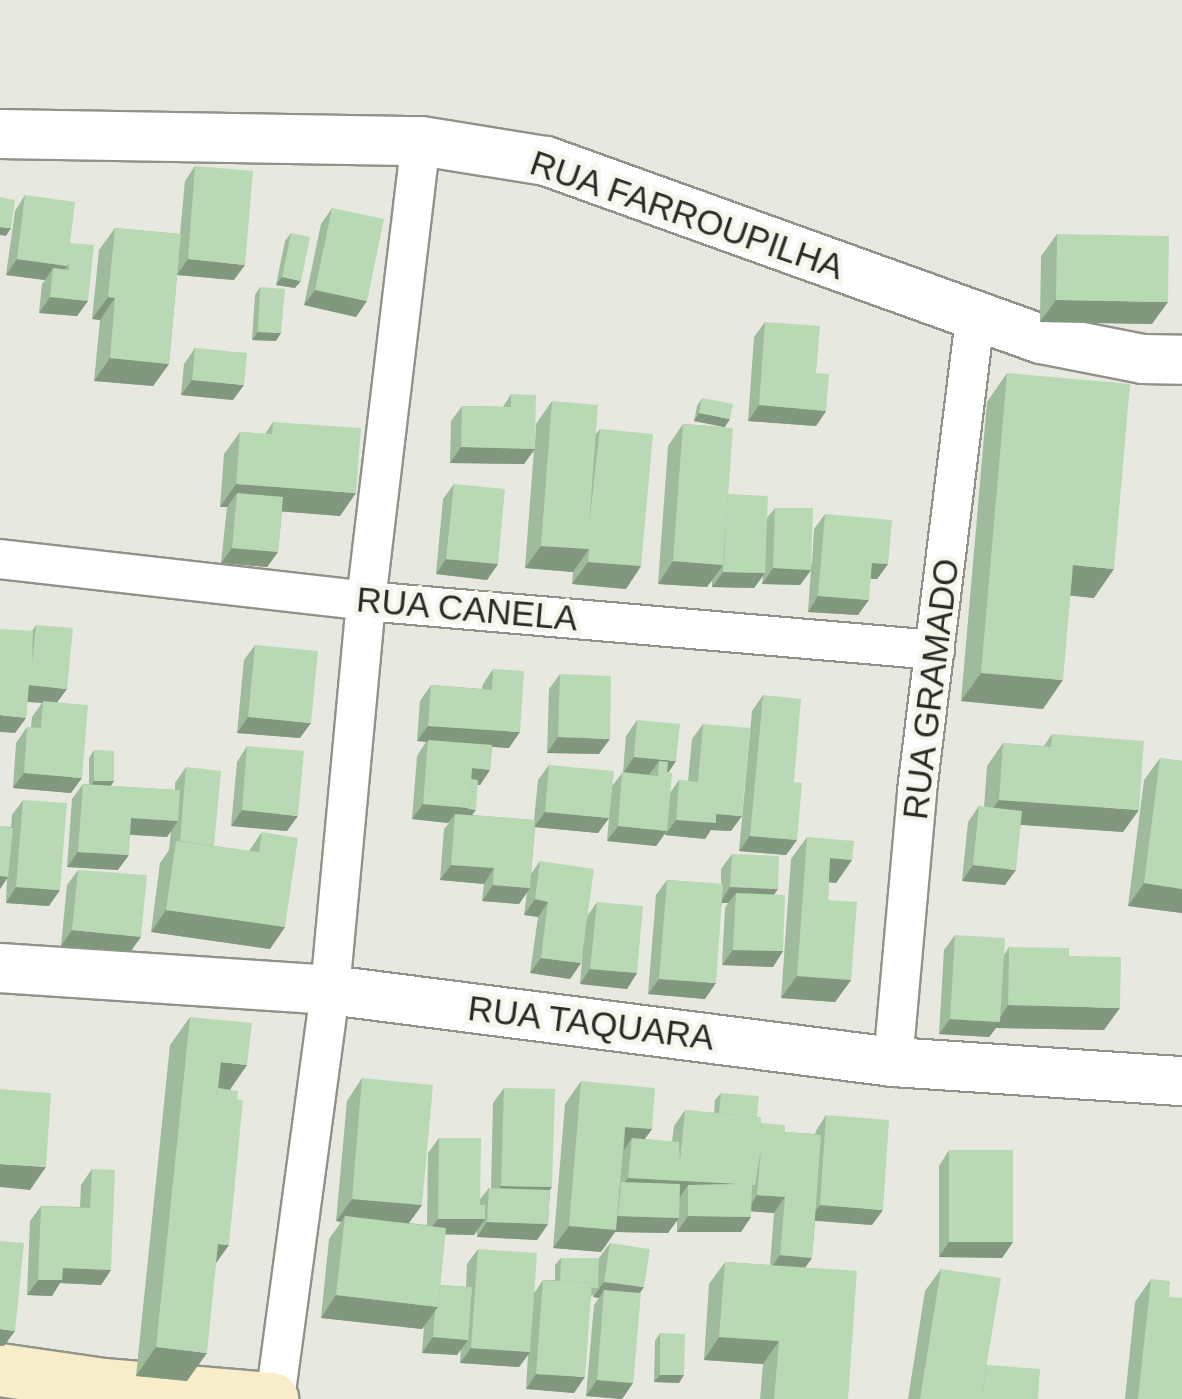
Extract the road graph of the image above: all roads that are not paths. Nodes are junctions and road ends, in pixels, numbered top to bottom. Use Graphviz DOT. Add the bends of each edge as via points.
graph roads {
  1 [pos="0,134"];
  2 [pos="421,141"];
  3 [pos="975,317"];
  4 [pos="1182,360"];
  5 [pos="0,559"];
  6 [pos="366,601"];
  7 [pos="935,650"];
  8 [pos="0,968"];
  9 [pos="330,990"];
  10 [pos="893,1062"];
  11 [pos="1182,1081"];
  12 [pos="0,1370"];
  13 [pos="103,1392"];
  14 [pos="274,1399"];
  1 -- 2 [label="street, RUA FARROUPILHA"];
  2 -- 3 [label="street, RUA FARROUPILHA" via="546,161"];
  2 -- 6 [label="street"];
  3 -- 4 [label="street, RUA FARROUPILHA" via="1041,339"];
  3 -- 7 [label="street, RUA GRAMADO"];
  5 -- 6 [label="street, RUA CANELA"];
  6 -- 7 [label="street, RUA CANELA"];
  6 -- 9 [label="street"];
  7 -- 10 [label="street, RUA GRAMADO"];
  8 -- 9 [label="street, RUA TAQUARA"];
  9 -- 10 [label="street, RUA TAQUARA"];
  9 -- 14 [label="street"];
  10 -- 11 [label="street, RUA TAQUARA"];
  12 -- 13 [label="main road"];
  13 -- 14 [label="main road"];
}
